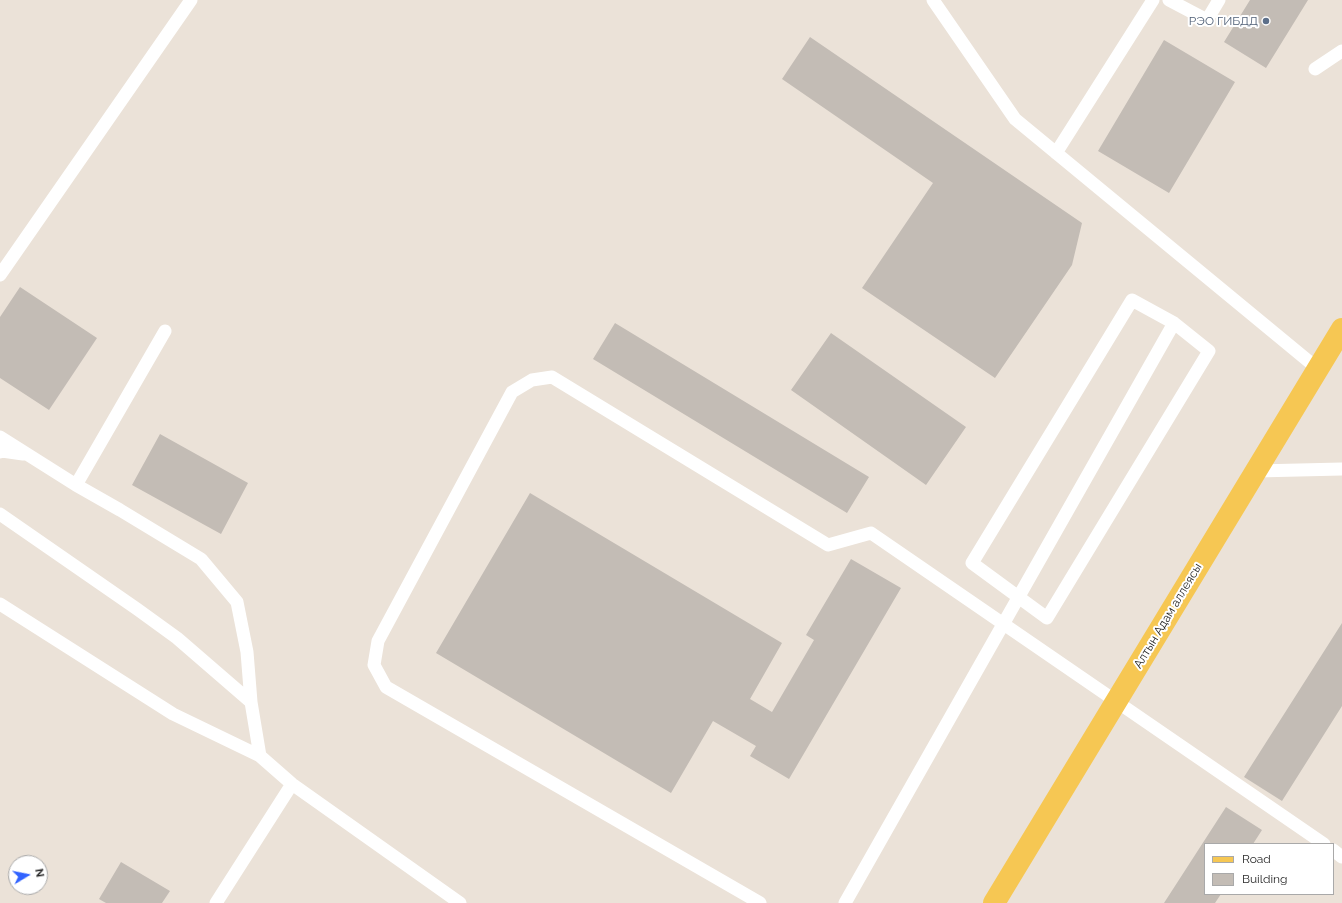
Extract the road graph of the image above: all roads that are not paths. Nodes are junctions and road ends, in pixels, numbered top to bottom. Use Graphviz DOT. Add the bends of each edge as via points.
graph roads {
  1 [pos="191,0"];
  2 [pos="933,0"];
  3 [pos="1153,0"];
  4 [pos="1169,0"];
  5 [pos="1219,0"];
  6 [pos="1342,51"];
  7 [pos="1316,69"];
  8 [pos="1056,153"];
  9 [pos="0,275"];
  10 [pos="1174,323"];
  11 [pos="1342,329"];
  12 [pos="165,331"];
  13 [pos="1318,369"];
  14 [pos="0,437"];
  15 [pos="0,452"];
  16 [pos="25,454"];
  17 [pos="1342,469"];
  18 [pos="1256,471"];
  19 [pos="76,484"];
  20 [pos="0,514"];
  21 [pos="1019,597"];
  22 [pos="0,604"];
  23 [pos="1003,624"];
  24 [pos="251,702"];
  25 [pos="1116,702"];
  26 [pos="260,756"];
  27 [pos="292,784"];
  28 [pos="1323,843"];
  29 [pos="1334,851"];
  30 [pos="1342,857"];
  31 [pos="216,903"];
  32 [pos="460,903"];
  33 [pos="760,903"];
  34 [pos="845,903"];
  35 [pos="994,903"];
  1 -- 9 [label="lane"];
  2 -- 8 [label="lane" via="1015,119"];
  3 -- 8 [label="lane"];
  4 -- 5 [label="lane" via="1207,20"];
  6 -- 7 [label="lane"];
  8 -- 13 [label="lane"];
  10 -- 21 [label="lane"];
  10 -- 21 [label="lane" via="1209,351 1047,618"];
  10 -- 21 [label="lane" via="1132,300 972,563"];
  11 -- 13 [label="main road, Алтын Адам аллеясы"];
  12 -- 19 [label="lane"];
  13 -- 18 [label="main road, Алтын Адам аллеясы"];
  14 -- 16 [label="lane"];
  15 -- 16 [label="lane"];
  16 -- 19 [label="lane"];
  17 -- 18 [label="lane"];
  18 -- 25 [label="main road, Алтын Адам аллеясы"];
  19 -- 24 [label="lane" via="201,559 237,602 247,652"];
  20 -- 24 [label="lane" via="172,634"];
  21 -- 23 [label="lane"];
  22 -- 26 [label="lane" via="173,714"];
  23 -- 25 [label="lane"];
  23 -- 33 [label="lane" via="871,533 828,544 552,377 532,380 512,392 378,641 374,665 386,687"];
  23 -- 34 [label="lane"];
  24 -- 26 [label="lane"];
  25 -- 28 [label="lane"];
  25 -- 35 [label="main road, Алтын Адам аллеясы"];
  26 -- 27 [label="lane"];
  27 -- 31 [label="lane"];
  27 -- 32 [label="lane"];
  29 -- 30 [label="lane"];
}
